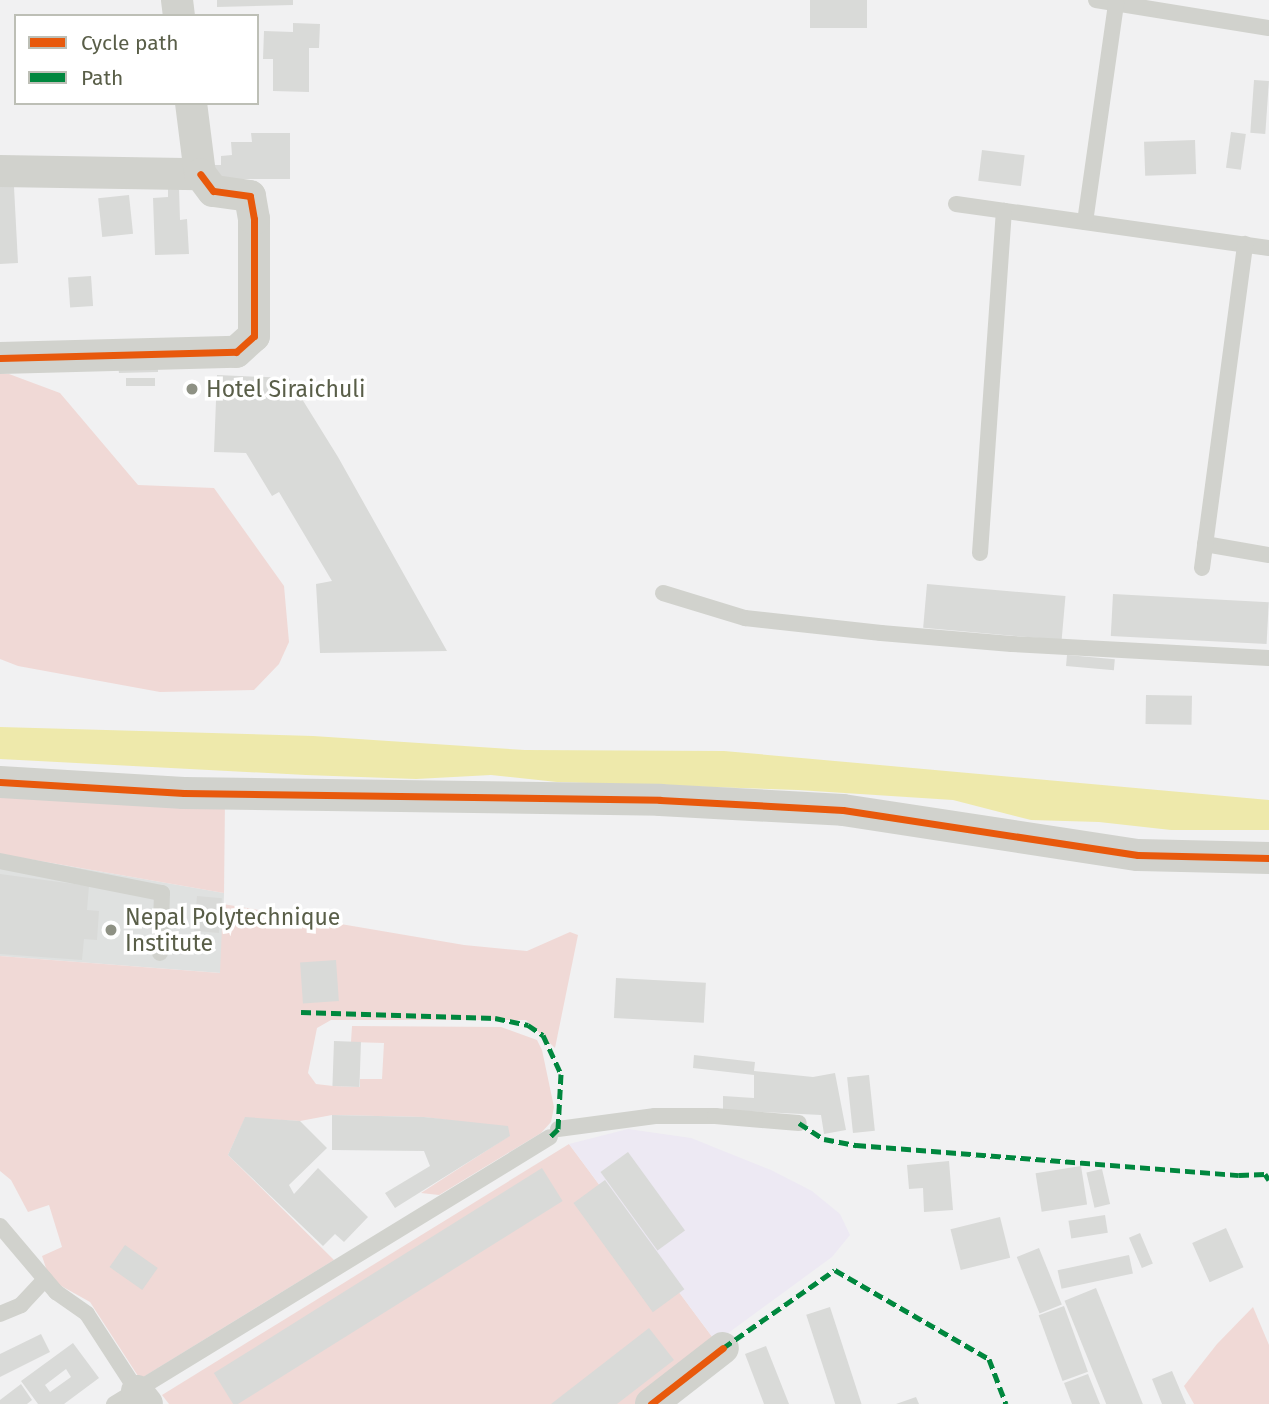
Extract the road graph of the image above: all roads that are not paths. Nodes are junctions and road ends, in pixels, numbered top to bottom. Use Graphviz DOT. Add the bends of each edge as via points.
graph roads {
  1 [pos="1096,0"];
  2 [pos="1116,3"];
  3 [pos="1269,27"];
  4 [pos="191,105"];
  5 [pos="0,171"];
  6 [pos="200,174"];
  7 [pos="956,204"];
  8 [pos="1004,211"];
  9 [pos="1085,222"];
  10 [pos="1245,244"];
  11 [pos="1269,248"];
  12 [pos="0,358"];
  13 [pos="1205,544"];
  14 [pos="981,553"];
  15 [pos="1269,555"];
  16 [pos="1202,568"];
  17 [pos="663,593"];
  18 [pos="1269,658"];
  19 [pos="0,782"];
  20 [pos="1269,858"];
  21 [pos="0,861"];
  22 [pos="160,953"];
  23 [pos="799,1123"];
  24 [pos="0,1226"];
  25 [pos="45,1279"];
  26 [pos="0,1314"];
  27 [pos="723,1348"];
  28 [pos="133,1400"];
  29 [pos="651,1404"];
  1 -- 2 [label="lane"];
  2 -- 3 [label="lane"];
  2 -- 9 [label="lane"];
  4 -- 6 [label="street"];
  5 -- 6 [label="street"];
  6 -- 12 [label="street" via="213,191 250,196 254,336 236,352"];
  7 -- 8 [label="lane"];
  8 -- 9 [label="lane"];
  8 -- 14 [label="lane"];
  9 -- 10 [label="lane"];
  10 -- 11 [label="lane"];
  10 -- 13 [label="lane"];
  13 -- 15 [label="lane"];
  13 -- 16 [label="lane"];
  17 -- 18 [label="lane" via="745,618 1012,644"];
  19 -- 20 [label="street" via="184,793 489,795 830,810 1138,855"];
  21 -- 22 [label="lane" via="162,893"];
  23 -- 28 [label="lane" via="655,1116 554,1133"];
  24 -- 25 [label="lane"];
  25 -- 26 [label="lane" via="21,1305"];
  25 -- 28 [label="lane" via="87,1314"];
  27 -- 29 [label="street"];
}
